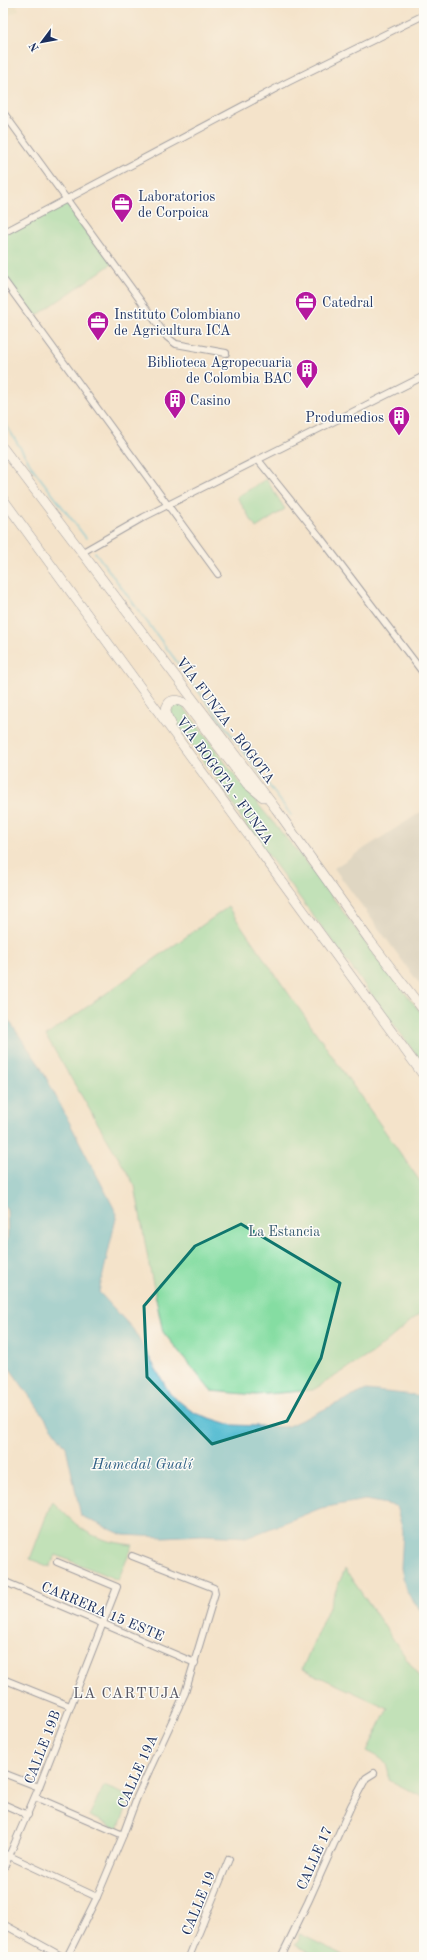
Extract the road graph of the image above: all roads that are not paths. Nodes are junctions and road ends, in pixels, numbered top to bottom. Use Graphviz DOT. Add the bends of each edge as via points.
graph roads {
  1 [pos="424,15"];
  2 [pos="3,112"];
  3 [pos="66,200"];
  4 [pos="3,233"];
  5 [pos="3,279"];
  6 [pos="226,353"];
  7 [pos="424,376"];
  8 [pos="3,448"];
  9 [pos="259,461"];
  10 [pos="3,499"];
  11 [pos="167,506"];
  12 [pos="81,553"];
  13 [pos="218,574"];
  14 [pos="424,674"];
  15 [pos="276,809"];
  16 [pos="236,818"];
  17 [pos="424,1011"];
  18 [pos="424,1076"];
  19 [pos="132,1556"];
  20 [pos="57,1562"];
  21 [pos="3,1581"];
  22 [pos="102,1624"];
  23 [pos="195,1663"];
  24 [pos="3,1679"];
  25 [pos="70,1706"];
  26 [pos="3,1773"];
  27 [pos="374,1773"];
  28 [pos="39,1787"];
  29 [pos="35,1797"];
  30 [pos="3,1804"];
  31 [pos="28,1815"];
  32 [pos="123,1835"];
  33 [pos="3,1853"];
  34 [pos="10,1856"];
  35 [pos="229,1859"];
  36 [pos="3,1870"];
  37 [pos="97,1897"];
  38 [pos="3,1924"];
  39 [pos="63,1957"];
  40 [pos="68,1957"];
  41 [pos="189,1957"];
  42 [pos="281,1957"];
  1 -- 3 [label="street" via="288,82"];
  2 -- 3 [label="street"];
  3 -- 4 [label="street"];
  3 -- 6 [label="street" via="172,341 176,344"];
  5 -- 11 [label="street"];
  7 -- 9 [label="street"];
  8 -- 12 [label="main road, VÍA FUNZA - BOGOTA"];
  9 -- 11 [label="street"];
  9 -- 14 [label="street"];
  10 -- 16 [label="main road, VÍA BOGOTA - FUNZA"];
  11 -- 12 [label="street"];
  11 -- 13 [label="street"];
  12 -- 15 [label="main road, VÍA FUNZA - BOGOTA"];
  15 -- 16 [label="main road" via="247,784 186,704 175,700 168,704 165,710 166,717 225,798"];
  15 -- 17 [label="main road, VÍA FUNZA - BOGOTA" via="368,938"];
  16 -- 18 [label="main road, VÍA BOGOTA - FUNZA"];
  19 -- 23 [label="street, CALLE 19A" via="215,1590"];
  20 -- 22 [label="street, CALLE 19B" via="117,1587"];
  21 -- 22 [label="street, CARRERA 15 ESTE"];
  22 -- 23 [label="street, CARRERA 15 ESTE"];
  22 -- 25 [label="street, CALLE 19B"];
  23 -- 32 [label="street, CALLE 19A"];
  24 -- 25 [label="street"];
  25 -- 28 [label="street, CALLE 19B"];
  26 -- 28 [label="street"];
  27 -- 42 [label="street, CALLE 17" via="366,1778 355,1799"];
  28 -- 29 [label="street, CALLE 19B"];
  29 -- 31 [label="street, CALLE 19B"];
  29 -- 32 [label="street"];
  30 -- 31 [label="street"];
  31 -- 34 [label="street, CALLE 19B"];
  32 -- 37 [label="street, CALLE 19A"];
  33 -- 34 [label="street"];
  34 -- 36 [label="street, CALLE 19B"];
  34 -- 37 [label="street"];
  35 -- 41 [label="street, CALLE 19"];
  37 -- 40 [label="street, CALLE 19A"];
  38 -- 39 [label="street"];
}
